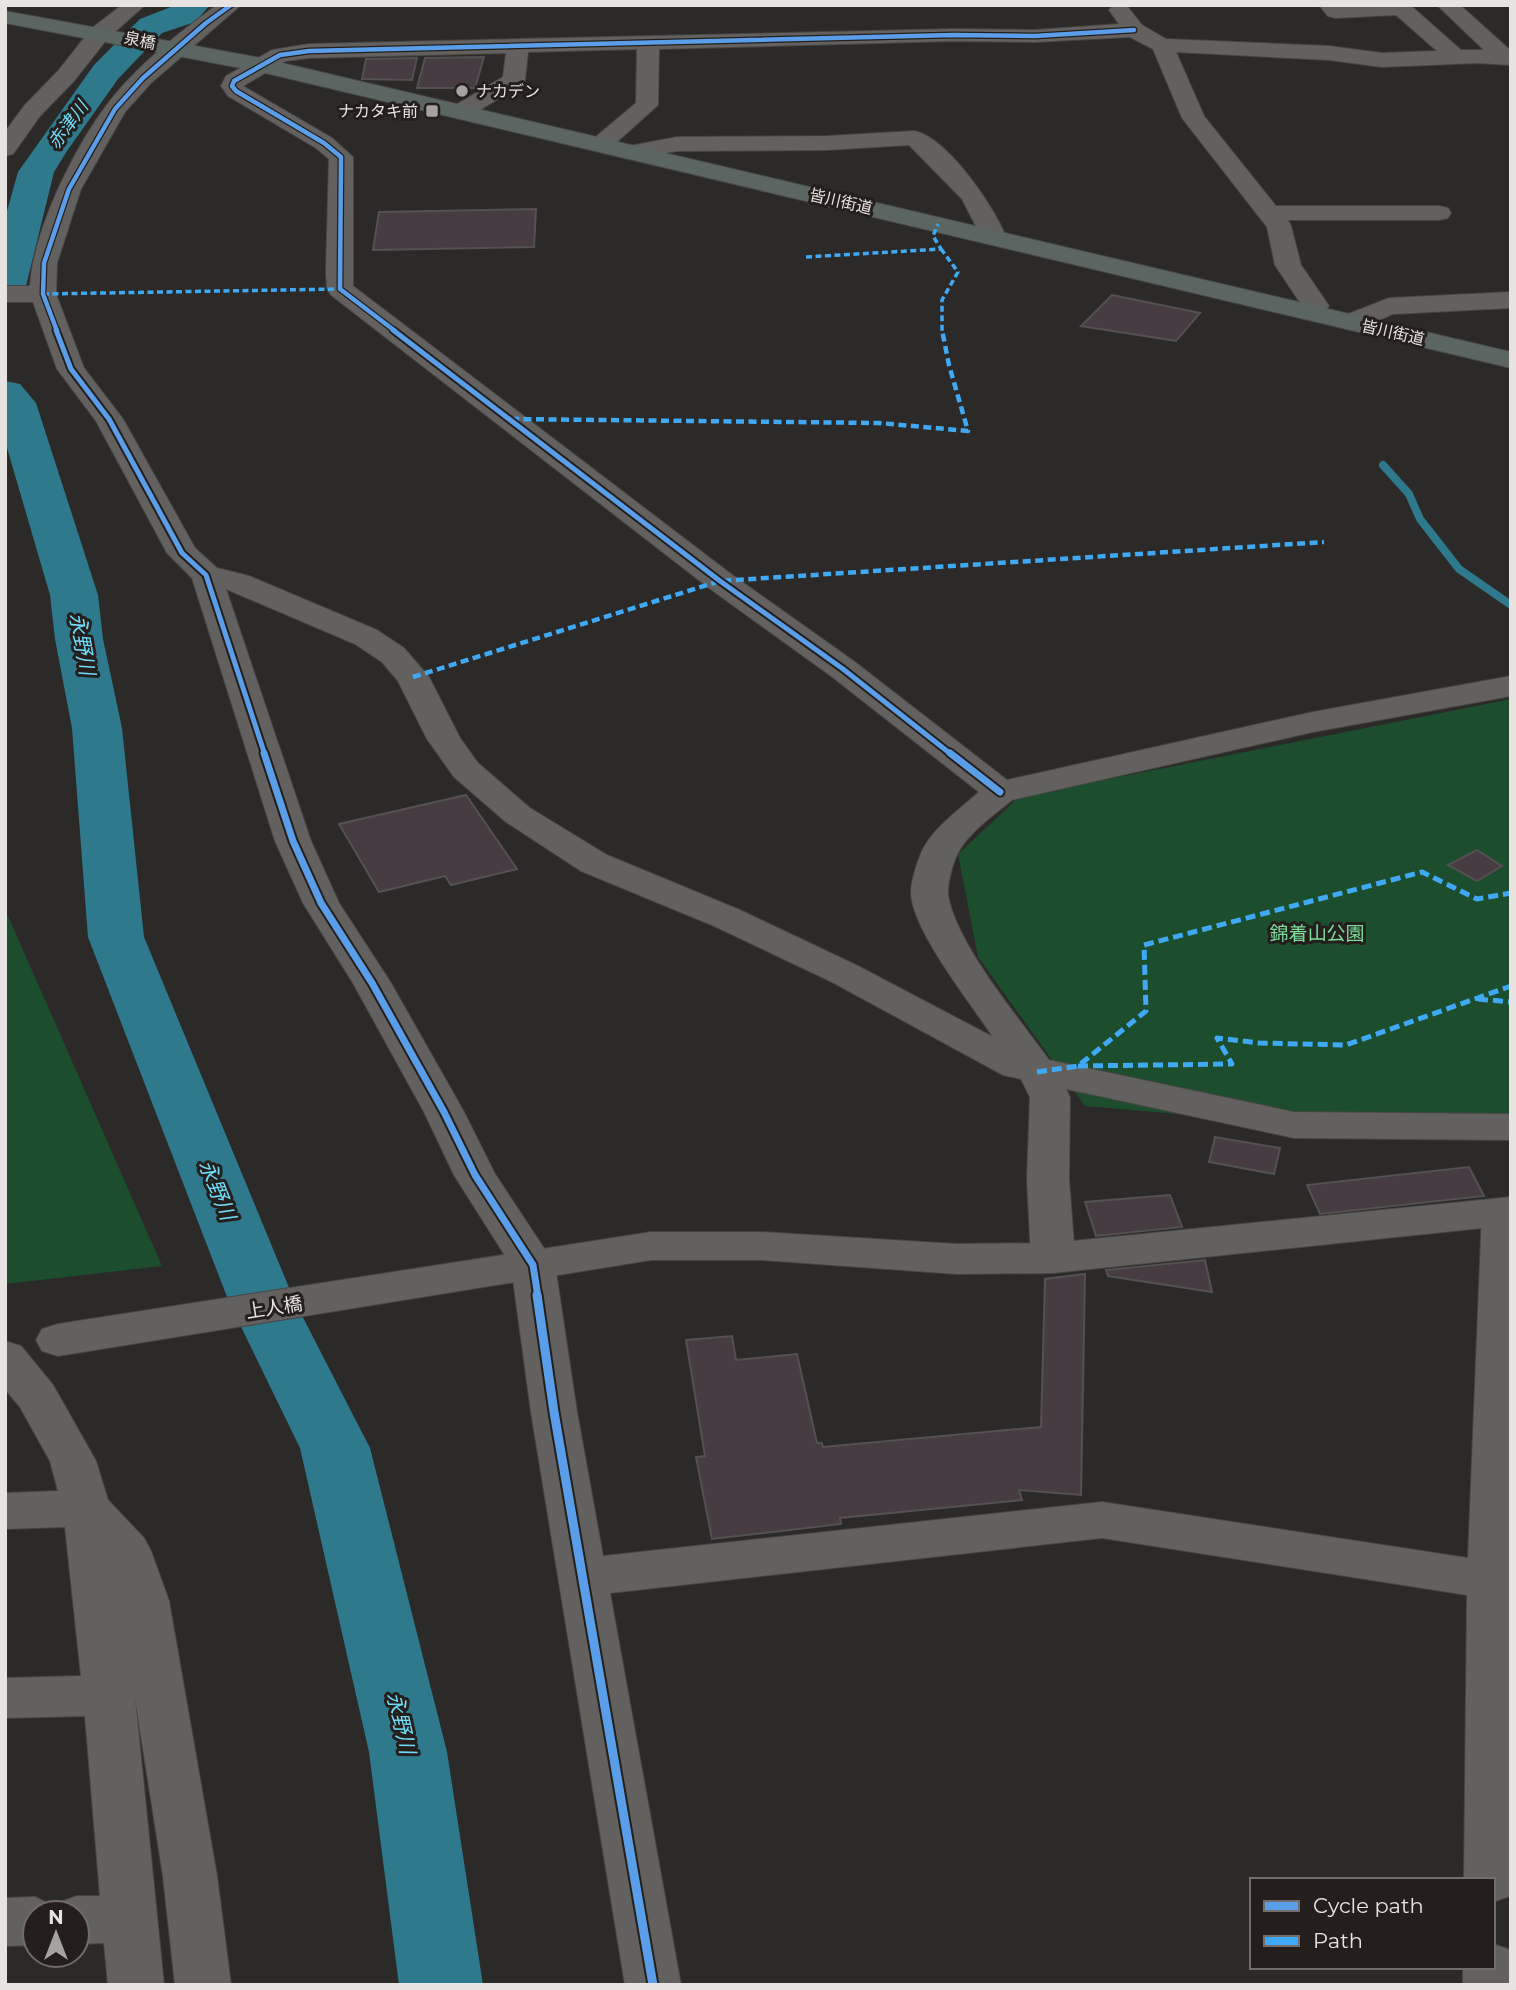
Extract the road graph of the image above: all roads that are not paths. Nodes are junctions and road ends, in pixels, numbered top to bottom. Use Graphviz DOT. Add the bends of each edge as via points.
graph roads {
  1 [pos="135,5"];
  2 [pos="231,5"];
  3 [pos="1117,5"];
  4 [pos="1329,5"];
  5 [pos="1447,5"];
  6 [pos="5,17"];
  7 [pos="1134,30"];
  8 [pos="1261,33"];
  9 [pos="105,34"];
  10 [pos="648,42"];
  11 [pos="518,46"];
  12 [pos="1162,46"];
  13 [pos="174,47"];
  14 [pos="1329,53"];
  15 [pos="1456,57"];
  16 [pos="1508,58"];
  17 [pos="261,65"];
  18 [pos="460,112"];
  19 [pos="600,145"];
  20 [pos="5,149"];
  21 [pos="632,152"];
  22 [pos="1269,213"];
  23 [pos="1439,213"];
  24 [pos="993,237"];
  25 [pos="38,293"];
  26 [pos="5,294"];
  27 [pos="1511,300"];
  28 [pos="1308,311"];
  29 [pos="1352,322"];
  30 [pos="1511,360"];
  31 [pos="206,575"];
  32 [pos="1511,686"];
  33 [pos="1000,792"];
  34 [pos="1037,1072"];
  35 [pos="1511,1127"];
  36 [pos="1507,1212"];
  37 [pos="1053,1258"];
  38 [pos="512,1269"];
  39 [pos="5,1341"];
  40 [pos="5,1357"];
  41 [pos="87,1508"];
  42 [pos="5,1511"];
  43 [pos="583,1577"];
  44 [pos="1502,1582"];
  45 [pos="109,1695"];
  46 [pos="5,1698"];
  47 [pos="1491,1878"];
  48 [pos="131,1919"];
  49 [pos="91,1920"];
  50 [pos="136,1985"];
  51 [pos="203,1985"];
  52 [pos="653,1985"];
  1 -- 9 [label="street"];
  2 -- 13 [label="street"];
  3 -- 7 [label="street"];
  4 -- 15 [label="street" via="1335,12 1401,8"];
  5 -- 16 [label="street"];
  6 -- 9 [label="main road"];
  7 -- 10 [label="street" via="1035,36"];
  7 -- 12 [label="street"];
  8 -- 14 [label="street" via="1311,31"];
  9 -- 13 [label="main road, 泉橋"];
  9 -- 20 [label="street" via="32,111"];
  10 -- 11 [label="street"];
  10 -- 19 [label="street" via="647,106"];
  11 -- 17 [label="street" via="296,52"];
  11 -- 18 [label="street" via="514,80"];
  12 -- 14 [label="street"];
  12 -- 22 [label="street" via="1193,118"];
  13 -- 17 [label="main road, 皆川街道"];
  13 -- 25 [label="street" via="115,109 69,189 51,237"];
  14 -- 15 [label="street" via="1382,60"];
  15 -- 16 [label="street"];
  17 -- 18 [label="main road, 皆川街道"];
  17 -- 33 [label="street" via="234,81 236,91 341,157 340,289"];
  18 -- 19 [label="main road, 皆川街道"];
  19 -- 21 [label="main road, 皆川街道"];
  21 -- 24 [label="main road, 皆川街道"];
  21 -- 24 [label="street" via="677,144 915,138 959,177"];
  22 -- 23 [label="street"];
  22 -- 28 [label="street" via="1279,226 1287,265 1316,306"];
  24 -- 28 [label="main road, 皆川街道"];
  25 -- 26 [label="street"];
  25 -- 31 [label="street" via="71,369 109,419 182,553"];
  27 -- 29 [label="street" via="1389,306"];
  28 -- 29 [label="main road, 皆川街道"];
  29 -- 30 [label="main road, 皆川街道"];
  31 -- 34 [label="street" via="238,583 314,615 393,655 413,677 444,739 466,770 518,815 594,863 763,934 1017,1066"];
  31 -- 38 [label="street" via="293,841 321,902 410,1051 475,1175"];
  32 -- 33 [label="street" via="1313,722"];
  33 -- 34 [label="street" via="940,851 929,892 937,919 959,959"];
  34 -- 35 [label="street" via="1293,1125"];
  34 -- 37 [label="street" via="1050,1097 1048,1179"];
  36 -- 37 [label="street, 上人橋"];
  36 -- 44 [label="street"];
  37 -- 38 [label="street, 上人橋" via="957,1259 702,1244 651,1246"];
  38 -- 39 [label="street, 上人橋" via="58,1340"];
  38 -- 43 [label="street" via="554,1412"];
  40 -- 41 [label="street" via="37,1397 73,1461"];
  41 -- 42 [label="street"];
  41 -- 45 [label="street"];
  41 -- 51 [label="street" via="127,1550 144,1601 190,1876"];
  43 -- 44 [label="street" via="1102,1520"];
  43 -- 52 [label="street"];
  44 -- 47 [label="street"];
  45 -- 46 [label="street"];
  45 -- 48 [label="street"];
  48 -- 49 [label="street"];
  48 -- 50 [label="street"];
}
